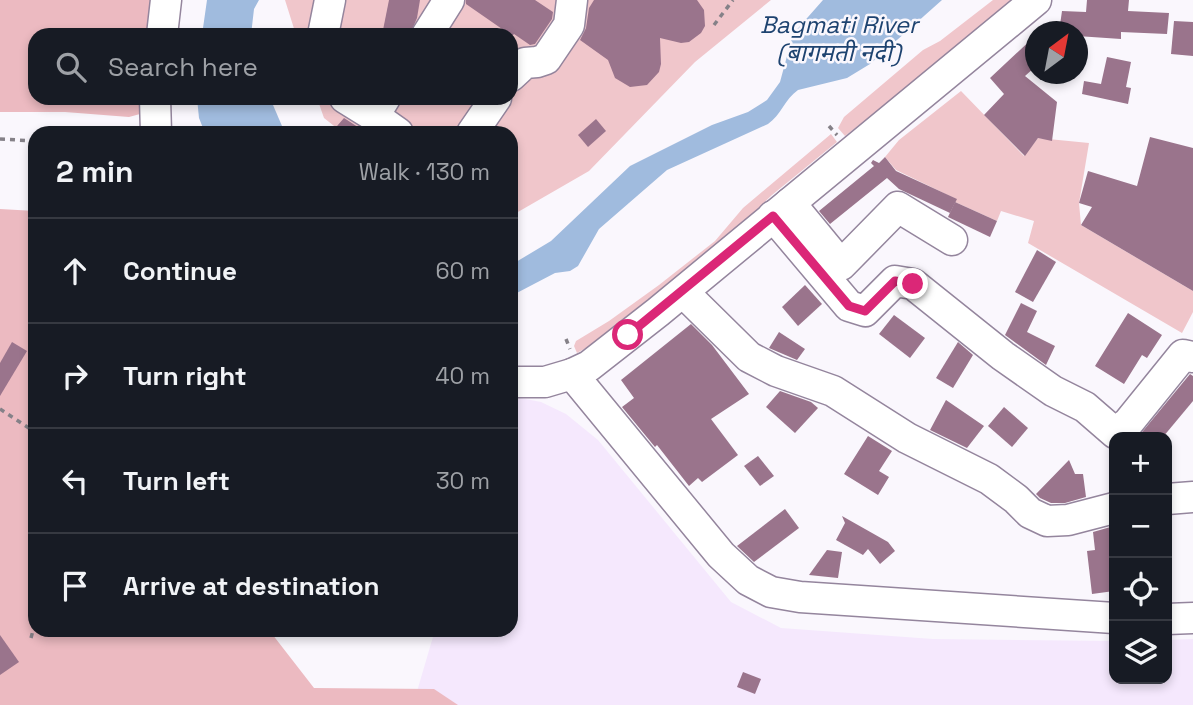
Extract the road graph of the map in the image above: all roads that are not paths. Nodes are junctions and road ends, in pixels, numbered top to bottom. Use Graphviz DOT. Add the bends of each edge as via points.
graph roads {
  1 [pos="166,0"];
  2 [pos="330,0"];
  3 [pos="449,0"];
  4 [pos="572,0"];
  5 [pos="1036,0"];
  6 [pos="163,28"];
  7 [pos="324,28"];
  8 [pos="431,28"];
  9 [pos="518,69"];
  10 [pos="155,105"];
  11 [pos="361,105"];
  12 [pos="491,105"];
  13 [pos="386,116"];
  14 [pos="156,126"];
  15 [pos="477,126"];
  16 [pos="782,210"];
  17 [pos="952,240"];
  18 [pos="683,292"];
  19 [pos="1193,356"];
  20 [pos="572,374"];
  21 [pos="518,382"];
  22 [pos="1193,497"];
  23 [pos="1172,499"];
  24 [pos="1109,509"];
  25 [pos="1109,618"];
  26 [pos="1193,618"];
  27 [pos="1172,619"];
  1 -- 6 [label="street"];
  2 -- 7 [label="street"];
  3 -- 8 [label="street"];
  4 -- 9 [label="street" via="569,25 546,59"];
  5 -- 16 [label="street"];
  10 -- 14 [label="street"];
  11 -- 13 [label="street"];
  12 -- 15 [label="street"];
  16 -- 17 [label="street" via="841,265 898,207"];
  16 -- 18 [label="street"];
  16 -- 19 [label="street" via="849,306 865,311 895,281 913,284 1003,356 1085,407 1115,432 1128,423 1183,355"];
  18 -- 20 [label="street" via="589,366"];
  18 -- 24 [label="street" via="749,357 833,391 908,438 989,479 1030,513 1047,521"];
  20 -- 21 [label="street" via="545,383"];
  20 -- 25 [label="street" via="721,555 748,580 771,592"];
  22 -- 23 [label="street"];
  26 -- 27 [label="street"];
}
